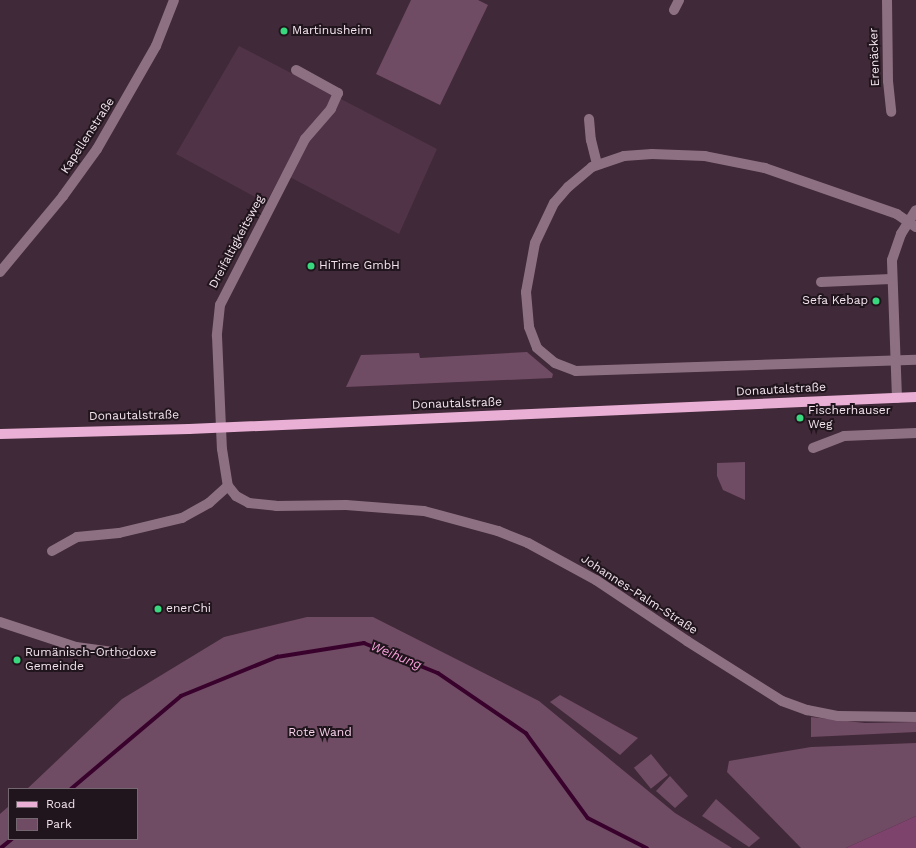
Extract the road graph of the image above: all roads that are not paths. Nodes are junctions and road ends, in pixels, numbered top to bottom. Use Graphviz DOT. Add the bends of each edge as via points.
graph roads {
  1 [pos="174,0"];
  2 [pos="679,0"];
  3 [pos="886,0"];
  4 [pos="674,10"];
  5 [pos="296,70"];
  6 [pos="891,112"];
  7 [pos="590,119"];
  8 [pos="597,164"];
  9 [pos="916,210"];
  10 [pos="912,223"];
  11 [pos="0,272"];
  12 [pos="891,279"];
  13 [pos="821,282"];
  14 [pos="895,360"];
  15 [pos="916,360"];
  16 [pos="916,397"];
  17 [pos="897,398"];
  18 [pos="221,427"];
  19 [pos="916,433"];
  20 [pos="0,434"];
  21 [pos="813,448"];
  22 [pos="228,486"];
  23 [pos="52,551"];
  24 [pos="0,622"];
  25 [pos="128,654"];
  26 [pos="916,717"];
  1 -- 11 [label="street, Kapellenstraße" via="156,46 120,112 86,165"];
  2 -- 4 [label="street"];
  3 -- 6 [label="street, Erenäcker"];
  5 -- 18 [label="street, Dreifaltigkeitsweg" via="338,93 331,109 305,138 222,299 217,330"];
  7 -- 8 [label="street" via="591,140"];
  8 -- 10 [label="street" via="624,156 652,154 732,161 765,168"];
  8 -- 14 [label="street" via="568,187 543,222 530,261 526,292 529,327 537,348 555,363 576,370"];
  9 -- 10 [label="street"];
  10 -- 12 [label="street" via="892,260"];
  12 -- 13 [label="street"];
  12 -- 14 [label="street"];
  14 -- 15 [label="street"];
  14 -- 17 [label="street"];
  16 -- 17 [label="main road, Donautalstraße"];
  17 -- 18 [label="main road, Donautalstraße"];
  18 -- 20 [label="main road, Donautalstraße"];
  18 -- 22 [label="street"];
  19 -- 21 [label="street" via="844,436"];
  22 -- 23 [label="street" via="209,503 182,518 119,533 77,536"];
  22 -- 26 [label="street, Johannes-Palm-Straße" via="236,496 249,504 346,505 424,511 498,531 528,543 596,580 765,692 807,710 838,716"];
  24 -- 25 [label="street" via="76,648"];
}
